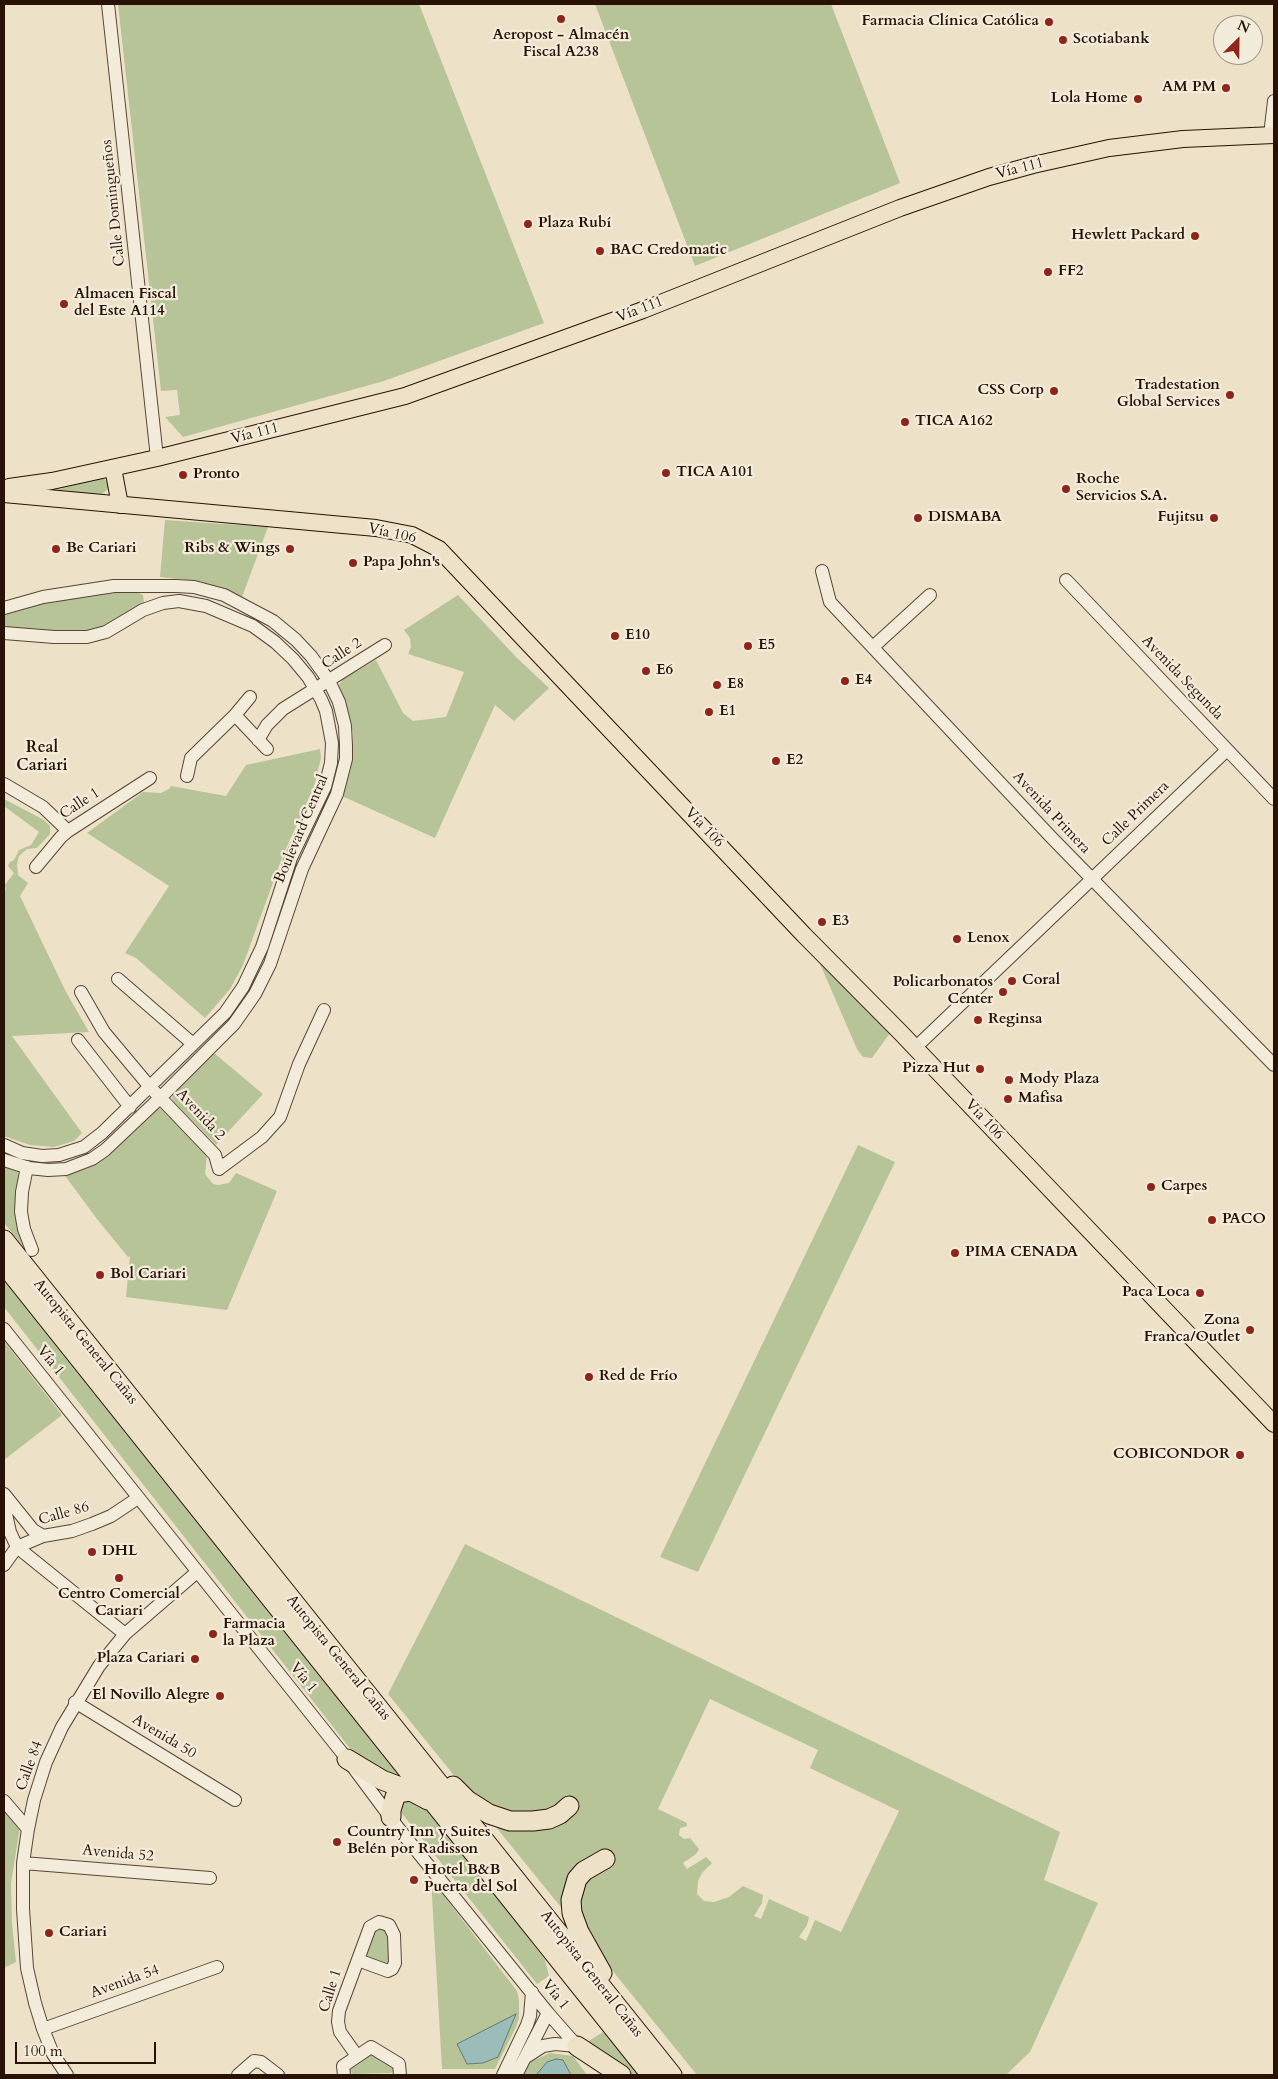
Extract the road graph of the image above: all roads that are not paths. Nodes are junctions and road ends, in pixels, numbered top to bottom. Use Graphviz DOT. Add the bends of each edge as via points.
graph roads {
  1 [pos="108,4"];
  2 [pos="1274,101"];
  3 [pos="1272,135"];
  4 [pos="158,458"];
  5 [pos="113,468"];
  6 [pos="4,488"];
  7 [pos="4,494"];
  8 [pos="120,505"];
  9 [pos="822,571"];
  10 [pos="1066,580"];
  11 [pos="160,587"];
  12 [pos="930,595"];
  13 [pos="163,603"];
  14 [pos="4,608"];
  15 [pos="4,633"];
  16 [pos="385,645"];
  17 [pos="873,648"];
  18 [pos="329,681"];
  19 [pos="316,690"];
  20 [pos="250,697"];
  21 [pos="235,715"];
  22 [pos="1227,750"];
  23 [pos="187,776"];
  24 [pos="150,778"];
  25 [pos="4,784"];
  26 [pos="1274,799"];
  27 [pos="68,831"];
  28 [pos="36,866"];
  29 [pos="1091,879"];
  30 [pos="268,949"];
  31 [pos="118,979"];
  32 [pos="81,992"];
  33 [pos="324,1010"];
  34 [pos="78,1040"];
  35 [pos="193,1044"];
  36 [pos="915,1048"];
  37 [pos="1274,1065"];
  38 [pos="150,1087"];
  39 [pos="161,1097"];
  40 [pos="130,1107"];
  41 [pos="4,1145"];
  42 [pos="42,1156"];
  43 [pos="4,1160"];
  44 [pos="22,1162"];
  45 [pos="41,1170"];
  46 [pos="4,1240"];
  47 [pos="32,1250"];
  48 [pos="4,1264"];
  49 [pos="4,1329"];
  50 [pos="1274,1424"];
  51 [pos="4,1494"];
  52 [pos="138,1498"];
  53 [pos="4,1504"];
  54 [pos="215,1505"];
  55 [pos="43,1536"];
  56 [pos="17,1547"];
  57 [pos="4,1564"];
  58 [pos="197,1572"];
  59 [pos="125,1634"];
  60 [pos="75,1702"];
  61 [pos="346,1759"];
  62 [pos="411,1791"];
  63 [pos="235,1800"];
  64 [pos="4,1801"];
  65 [pos="436,1806"];
  66 [pos="569,1806"];
  67 [pos="391,1817"];
  68 [pos="28,1829"];
  69 [pos="605,1859"];
  70 [pos="23,1863"];
  71 [pos="210,1878"];
  72 [pos="358,1960"];
  73 [pos="218,1967"];
  74 [pos="532,1992"];
  75 [pos="548,2013"];
  76 [pos="43,2029"];
  77 [pos="578,2046"];
  78 [pos="357,2056"];
  79 [pos="524,2059"];
  80 [pos="67,2075"];
  81 [pos="238,2075"];
  82 [pos="278,2075"];
  83 [pos="344,2075"];
  84 [pos="400,2075"];
  85 [pos="503,2075"];
  86 [pos="516,2075"];
  87 [pos="621,2075"];
  88 [pos="651,2075"];
  89 [pos="672,2075"];
  90 [pos="680,2075"];
  1 -- 4 [label="street, Calle Domingueños"];
  2 -- 3 [label="street"];
  3 -- 4 [label="main road, Vía 111" via="1183,139 1109,148 989,177 900,208 643,310 405,396"];
  4 -- 5 [label="main road, Vía 111"];
  5 -- 6 [label="main road, Vía 111"];
  5 -- 8 [label="main road"];
  7 -- 8 [label="main road, Vía 106"];
  8 -- 36 [label="main road, Vía 106" via="376,528 412,535 439,549 798,929"];
  9 -- 17 [label="street, Avenida Primera" via="830,602"];
  10 -- 22 [label="street, Avenida Segunda"];
  11 -- 13 [label="street"];
  11 -- 14 [label="street, Boulevard Central" via="101,588 43,597"];
  11 -- 18 [label="street, Boulevard Central" via="185,586 209,591 260,613 296,640"];
  12 -- 17 [label="street"];
  13 -- 15 [label="street, Boulevard Central" via="143,610 100,634 72,638"];
  13 -- 19 [label="street, Boulevard Central" via="179,601 206,606 253,626 293,658"];
  16 -- 18 [label="street, Calle 2"];
  17 -- 29 [label="street, Avenida Primera"];
  18 -- 19 [label="street, Calle 2"];
  18 -- 30 [label="street, Boulevard Central" via="345,726 346,759 336,794"];
  19 -- 21 [label="street, Calle 2" via="283,709 267,725 262,744"];
  19 -- 30 [label="street, Boulevard Central" via="330,729 332,753 329,774 291,858"];
  20 -- 21 [label="street"];
  21 -- 23 [label="street" via="192,758"];
  22 -- 26 [label="street, Avenida Segunda"];
  22 -- 29 [label="street, Calle Primera"];
  24 -- 27 [label="street, Calle 1"];
  25 -- 27 [label="street" via="43,806"];
  27 -- 28 [label="street, Calle 1"];
  29 -- 36 [label="street, Calle Primera"];
  29 -- 37 [label="street, Avenida Primera"];
  30 -- 35 [label="street, Boulevard Central" via="234,1001"];
  30 -- 39 [label="street, Boulevard Central" via="260,985 234,1024"];
  31 -- 35 [label="street"];
  32 -- 38 [label="street, Avenida 2" via="104,1032"];
  33 -- 39 [label="street, Avenida 2" via="299,1064 280,1117 266,1134 218,1169 215,1155"];
  34 -- 40 [label="street"];
  35 -- 38 [label="street, Boulevard Central"];
  36 -- 50 [label="main road, Vía 106"];
  38 -- 39 [label="street, Avenida 2"];
  38 -- 40 [label="street, Boulevard Central"];
  39 -- 45 [label="street, Boulevard Central" via="92,1159 66,1169"];
  40 -- 42 [label="street, Boulevard Central" via="84,1147 59,1155"];
  41 -- 44 [label="street, Boulevard Central"];
  42 -- 44 [label="street, Boulevard Central"];
  42 -- 45 [label="street"];
  43 -- 44 [label="street, Boulevard Central"];
  44 -- 45 [label="street, Boulevard Central"];
  44 -- 47 [label="street" via="21,1212"];
  46 -- 54 [label="highway, Autopista General Cañas"];
  48 -- 65 [label="highway, Autopista General Cañas"];
  49 -- 52 [label="street, Vía 1"];
  51 -- 55 [label="street" via="33,1530"];
  52 -- 55 [label="street, Calle 86" via="92,1524"];
  52 -- 58 [label="street, Vía 1"];
  53 -- 56 [label="street"];
  54 -- 66 [label="highway" via="467,1800 501,1818 521,1822 549,1819"];
  54 -- 89 [label="highway, Autopista General Cañas"];
  55 -- 56 [label="street, Calle 86"];
  56 -- 57 [label="street, Calle 86"];
  56 -- 59 [label="street"];
  58 -- 59 [label="street, Calle 84"];
  58 -- 61 [label="street, Vía 1"];
  59 -- 60 [label="street, Calle 84" via="110,1650"];
  60 -- 63 [label="street, Avenida 50"];
  60 -- 68 [label="street, Calle 84" via="46,1762"];
  61 -- 62 [label="highway" via="382,1780"];
  61 -- 67 [label="street, Vía 1"];
  62 -- 65 [label="highway"];
  62 -- 67 [label="highway" via="395,1797"];
  64 -- 68 [label="street"];
  65 -- 88 [label="highway, Autopista General Cañas"];
  67 -- 74 [label="street, Vía 1"];
  68 -- 70 [label="street, Calle 84"];
  69 -- 90 [label="highway" via="577,1879 572,1894 572,1913 585,1944 619,2000"];
  70 -- 71 [label="street, Avenida 52"];
  70 -- 76 [label="street, Calle 84" via="27,1968"];
  72 -- 78 [label="street, Calle 1" via="338,2022 340,2032"];
  73 -- 76 [label="street, Avenida 54"];
  74 -- 75 [label="street, Vía 1"];
  74 -- 85 [label="street" via="527,2025"];
  75 -- 77 [label="street, Vía 1"];
  75 -- 79 [label="street"];
  76 -- 80 [label="street, Calle 84" via="53,2054"];
  77 -- 79 [label="street" via="549,2045 533,2051"];
  77 -- 87 [label="highway"];
  78 -- 83 [label="street" via="343,2066"];
  78 -- 84 [label="street" via="371,2047 400,2064"];
  79 -- 86 [label="street"];
  81 -- 82 [label="street" via="254,2061 261,2062"];
}
